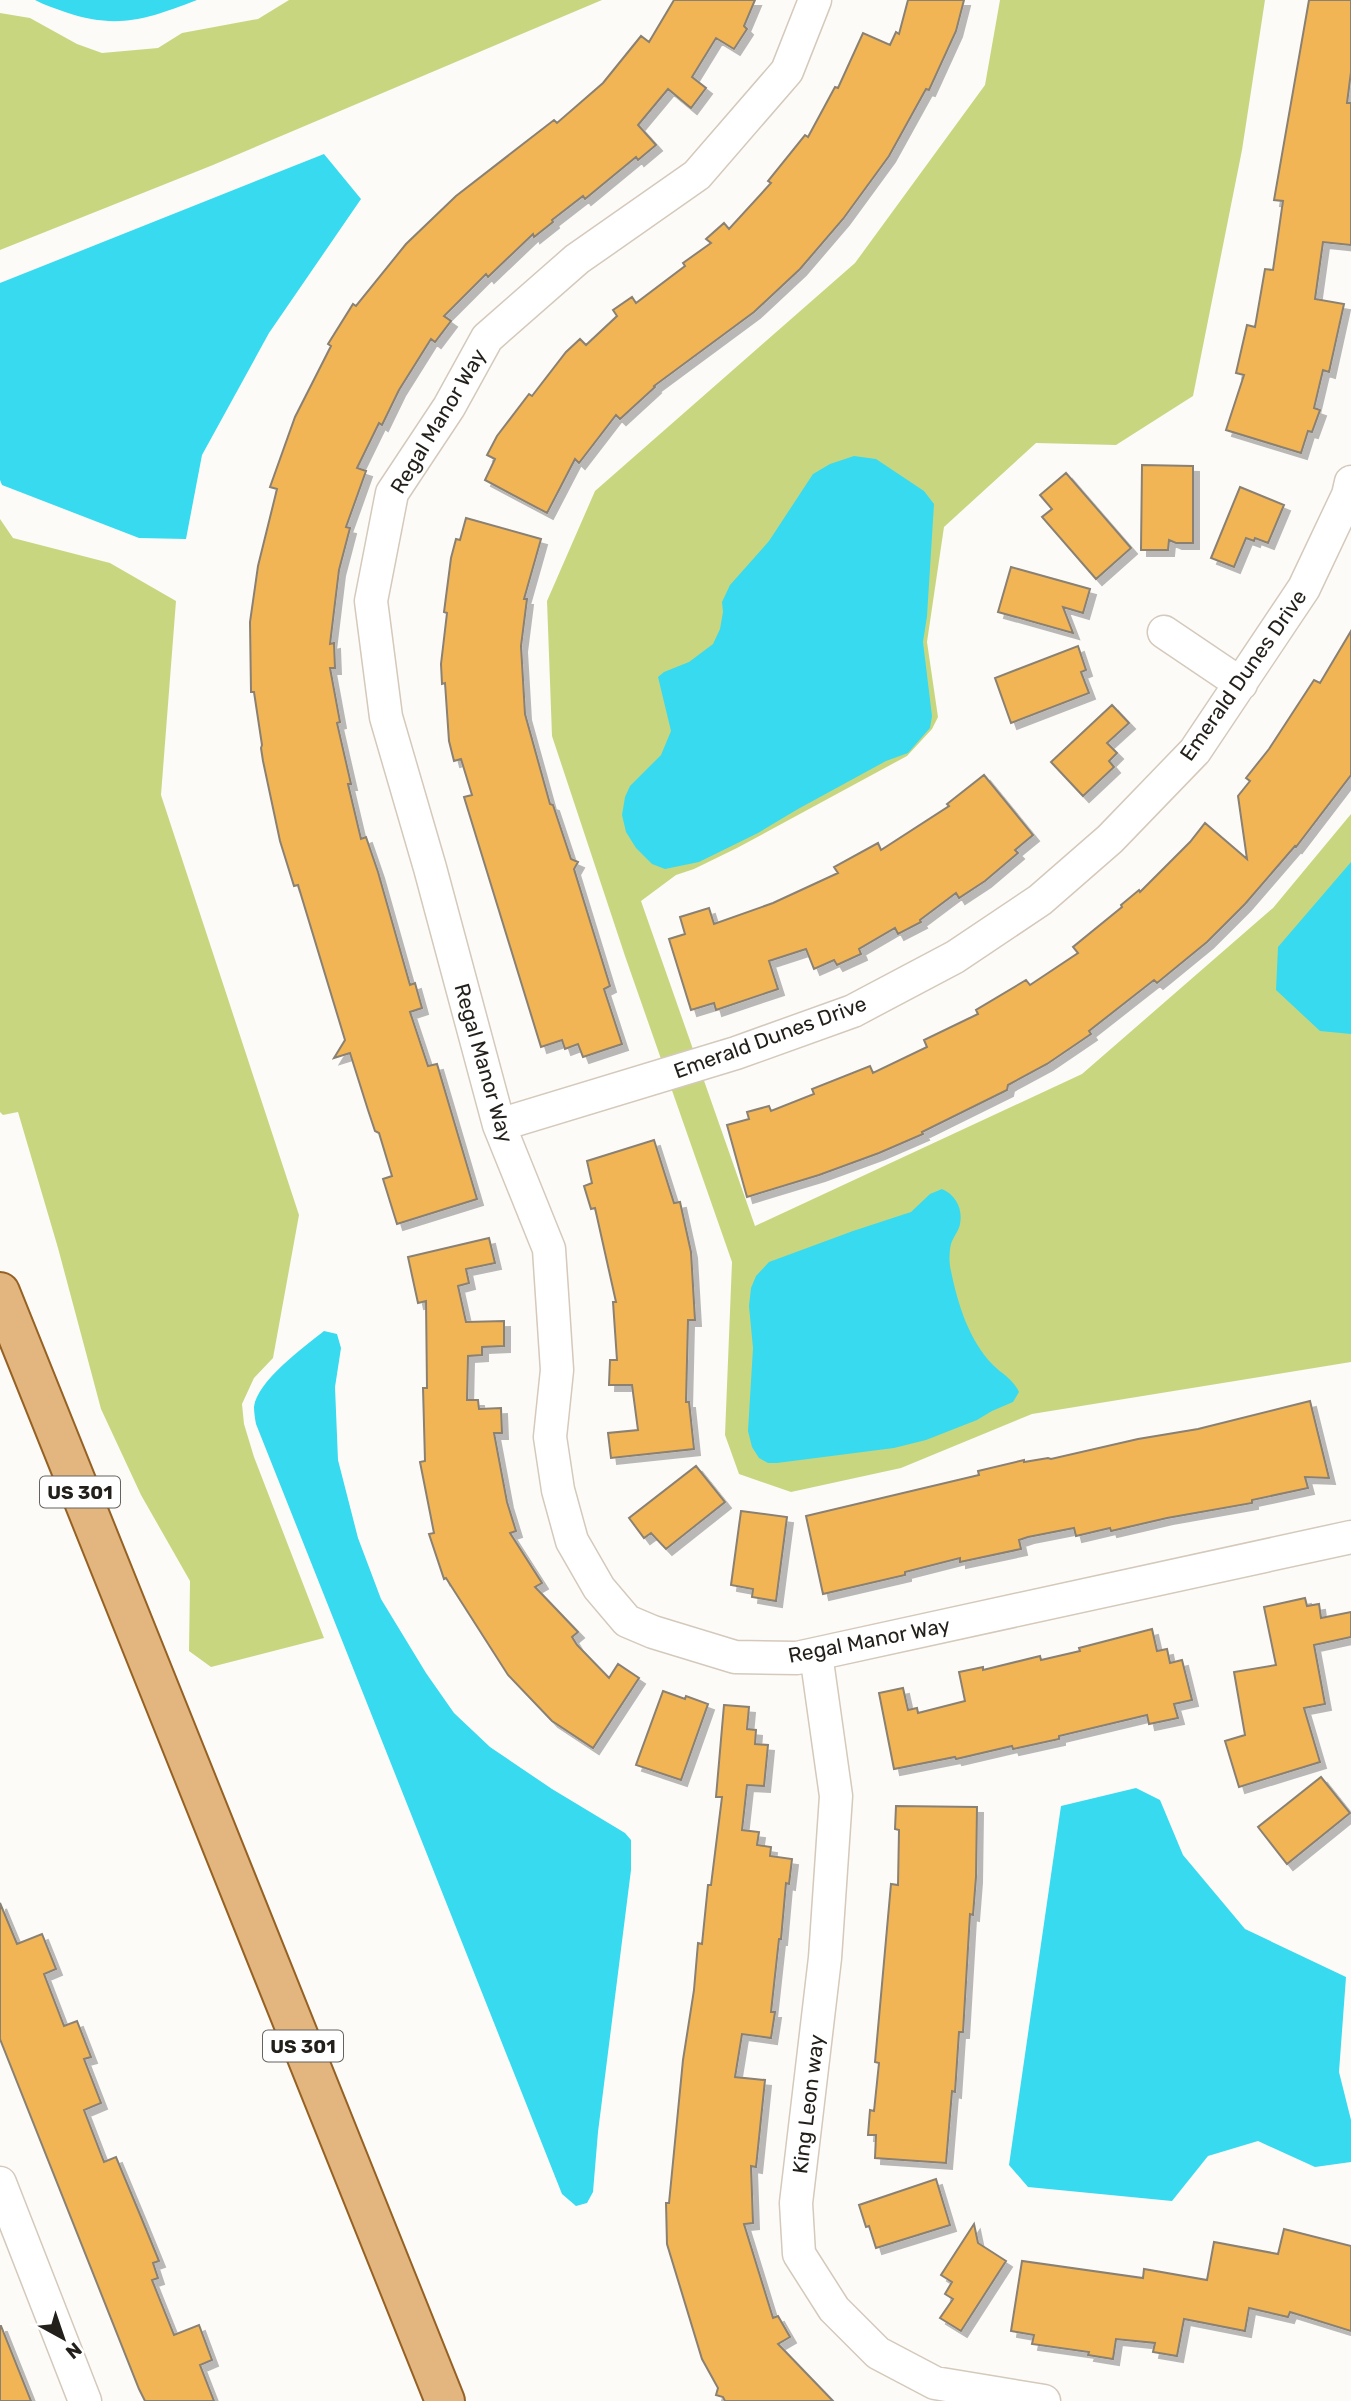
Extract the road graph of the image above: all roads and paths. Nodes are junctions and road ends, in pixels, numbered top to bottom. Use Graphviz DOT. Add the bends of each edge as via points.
graph roads {
  1 [pos="815,0"];
  2 [pos="1351,482"];
  3 [pos="1164,632"];
  4 [pos="1241,684"];
  5 [pos="499,1125"];
  6 [pos="0,1292"];
  7 [pos="1351,1537"];
  8 [pos="816,1654"];
  9 [pos="0,2183"];
  10 [pos="85,2401"];
  11 [pos="445,2401"];
  12 [pos="1044,2401"];
  1 -- 5 [label="street, Regal Manor Way" via="787,71 697,175 577,259 487,338 449,407 391,493 371,601 386,717"];
  2 -- 4 [label="street, Emerald Dunes Drive" via="1304,588"];
  3 -- 4 [label="street"];
  4 -- 5 [label="street, Emerald Dunes Drive" via="1195,751 1110,839 1040,900 955,957 852,1011 736,1053"];
  5 -- 8 [label="street, Regal Manor Way" via="549,1249 557,1370 550,1437 572,1541 599,1588 627,1620 653,1632 736,1657"];
  6 -- 11 [label="main road, US 301"];
  7 -- 8 [label="street, Regal Manor Way"];
  8 -- 12 [label="street, King Leon way" via="836,1796 825,1958 796,2203 799,2254 834,2309 878,2353 935,2384"];
  9 -- 10 [label="street"];
}
